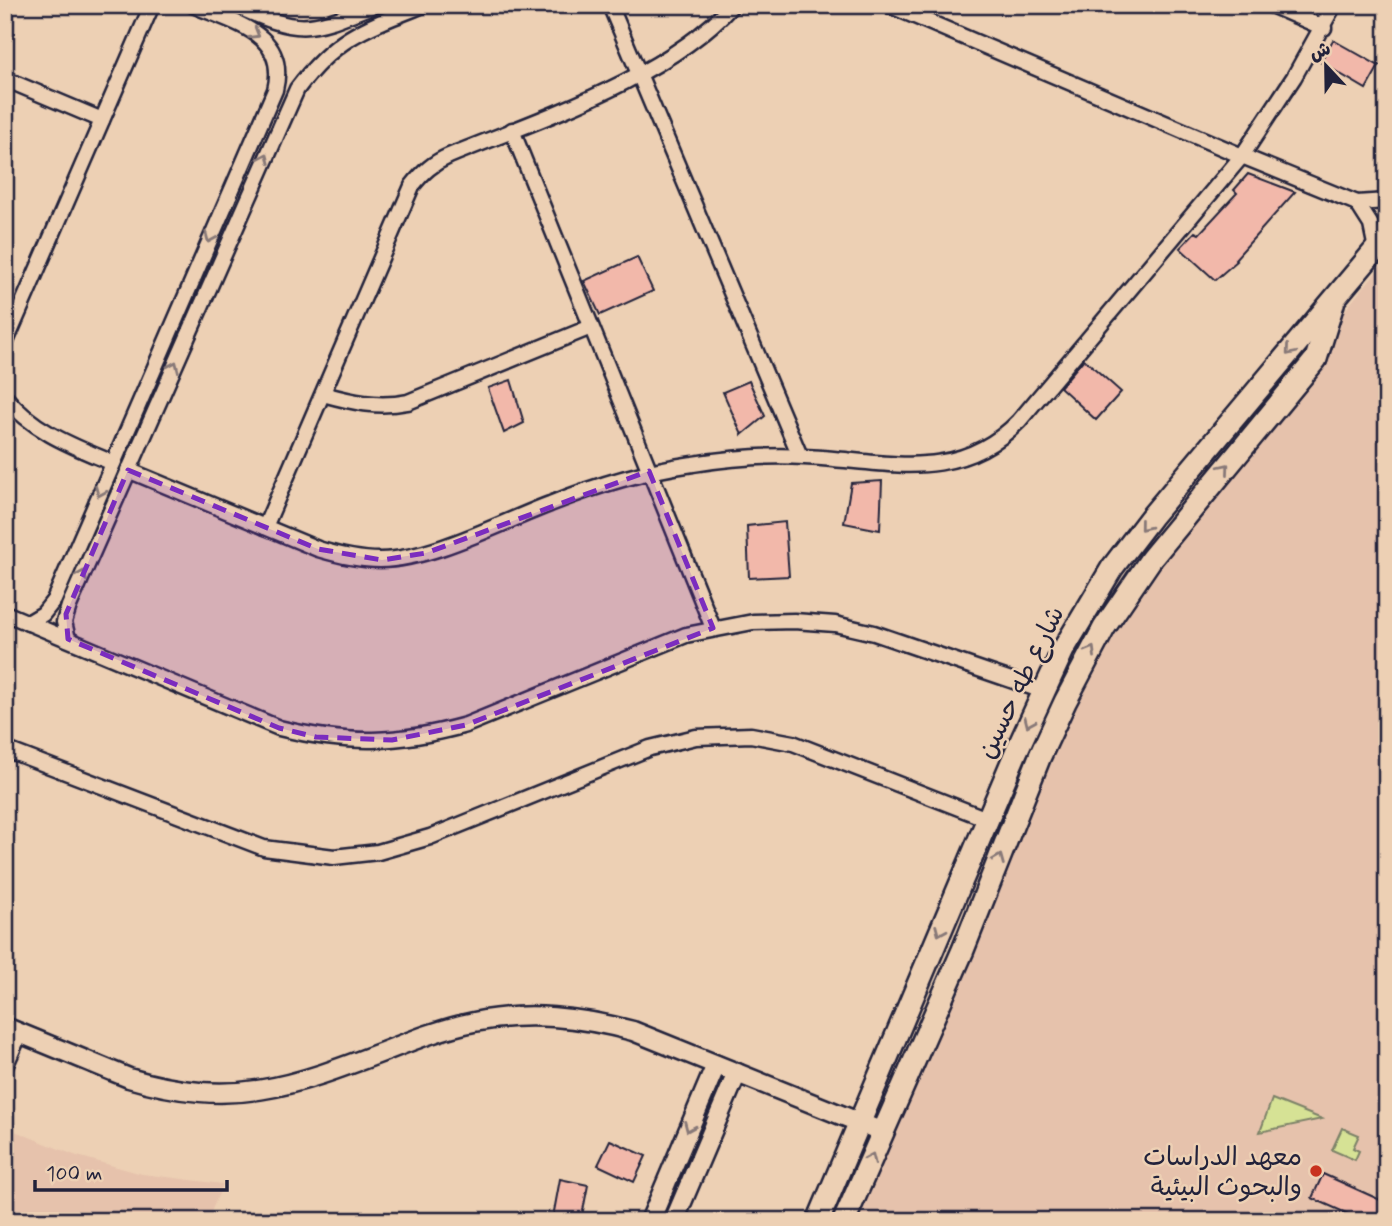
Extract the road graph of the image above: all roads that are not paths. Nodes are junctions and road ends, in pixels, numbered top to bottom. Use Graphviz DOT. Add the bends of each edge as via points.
graph roads {
  1 [pos="152,5"];
  2 [pos="193,5"];
  3 [pos="234,5"];
  4 [pos="374,5"];
  5 [pos="424,5"];
  6 [pos="610,5"];
  7 [pos="732,5"];
  8 [pos="889,5"];
  9 [pos="1271,5"];
  10 [pos="1334,5"];
  11 [pos="1324,28"];
  12 [pos="639,74"];
  13 [pos="5,79"];
  14 [pos="102,120"];
  15 [pos="512,130"];
  16 [pos="1242,156"];
  17 [pos="1387,201"];
  18 [pos="1357,203"];
  19 [pos="1382,242"];
  20 [pos="1334,299"];
  21 [pos="591,327"];
  22 [pos="5,344"];
  23 [pos="323,394"];
  24 [pos="5,397"];
  25 [pos="800,456"];
  26 [pos="113,463"];
  27 [pos="128,470"];
  28 [pos="649,471"];
  29 [pos="265,527"];
  30 [pos="5,613"];
  31 [pos="29,622"];
  32 [pos="713,628"];
  33 [pos="68,639"];
  34 [pos="1043,691"];
  35 [pos="5,749"];
  36 [pos="987,819"];
  37 [pos="12,1030"];
  38 [pos="716,1065"];
  39 [pos="5,1067"];
  40 [pos="737,1073"];
  41 [pos="859,1122"];
  42 [pos="883,1132"];
  43 [pos="650,1221"];
  44 [pos="674,1221"];
  45 [pos="818,1221"];
  46 [pos="844,1221"];
  1 -- 14 [label="street"];
  2 -- 26 [label="street, one-way" via="265,40 273,51 278,77"];
  3 -- 4 [label="street" via="283,26 308,28"];
  27 -- 5 [label="street, one-way" via="297,89 334,47"];
  6 -- 12 [label="street"];
  7 -- 12 [label="street" via="700,36"];
  8 -- 16 [label="street"];
  9 -- 11 [label="street"];
  10 -- 11 [label="street"];
  11 -- 16 [label="street"];
  12 -- 15 [label="street"];
  12 -- 25 [label="street"];
  13 -- 14 [label="street"];
  14 -- 22 [label="street"];
  15 -- 21 [label="street"];
  15 -- 23 [label="street" via="434,163 412,186"];
  16 -- 18 [label="street"];
  16 -- 25 [label="street" via="1019,421 993,444 976,454 936,465"];
  17 -- 18 [label="street"];
  18 -- 19 [label="street"];
  19 -- 20 [label="main road, شارع طه حسين"];
  20 -- 34 [label="main road, شارع طه حسين, one-way" via="1131,542 1089,604"];
  42 -- 20 [label="main road, شارع طه حسين, one-way" via="1040,756 1090,652 1151,559 1316,359"];
  21 -- 23 [label="street" via="408,402 364,405"];
  21 -- 28 [label="street"];
  23 -- 29 [label="street"];
  24 -- 26 [label="street" via="41,430"];
  25 -- 28 [label="street" via="743,458"];
  26 -- 31 [label="street, one-way" via="54,600"];
  27 -- 29 [label="street"];
  33 -- 27 [label="street, one-way" via="65,614"];
  28 -- 29 [label="street" via="404,558 339,555"];
  28 -- 32 [label="street"];
  30 -- 31 [label="street"];
  31 -- 33 [label="street"];
  32 -- 33 [label="street" via="466,725 429,735 354,741 279,728"];
  32 -- 34 [label="street" via="767,621 835,624"];
  34 -- 36 [label="main road, شارع طه حسين, one-way"];
  35 -- 36 [label="street" via="264,848 334,857 378,852 430,838 650,748 696,737 751,735 793,743"];
  36 -- 41 [label="main road, شارع طه حسين, one-way"];
  37 -- 38 [label="street" via="129,1077 198,1092 282,1087 445,1029 536,1015 597,1021 633,1031"];
  37 -- 39 [label="street"];
  38 -- 40 [label="street"];
  38 -- 43 [label="street, one-way"];
  40 -- 41 [label="street"];
  40 -- 44 [label="street"];
  41 -- 42 [label="street"];
  41 -- 45 [label="main road, شارع طه حسين"];
  46 -- 42 [label="main road, شارع طه حسين, one-way"];
}
